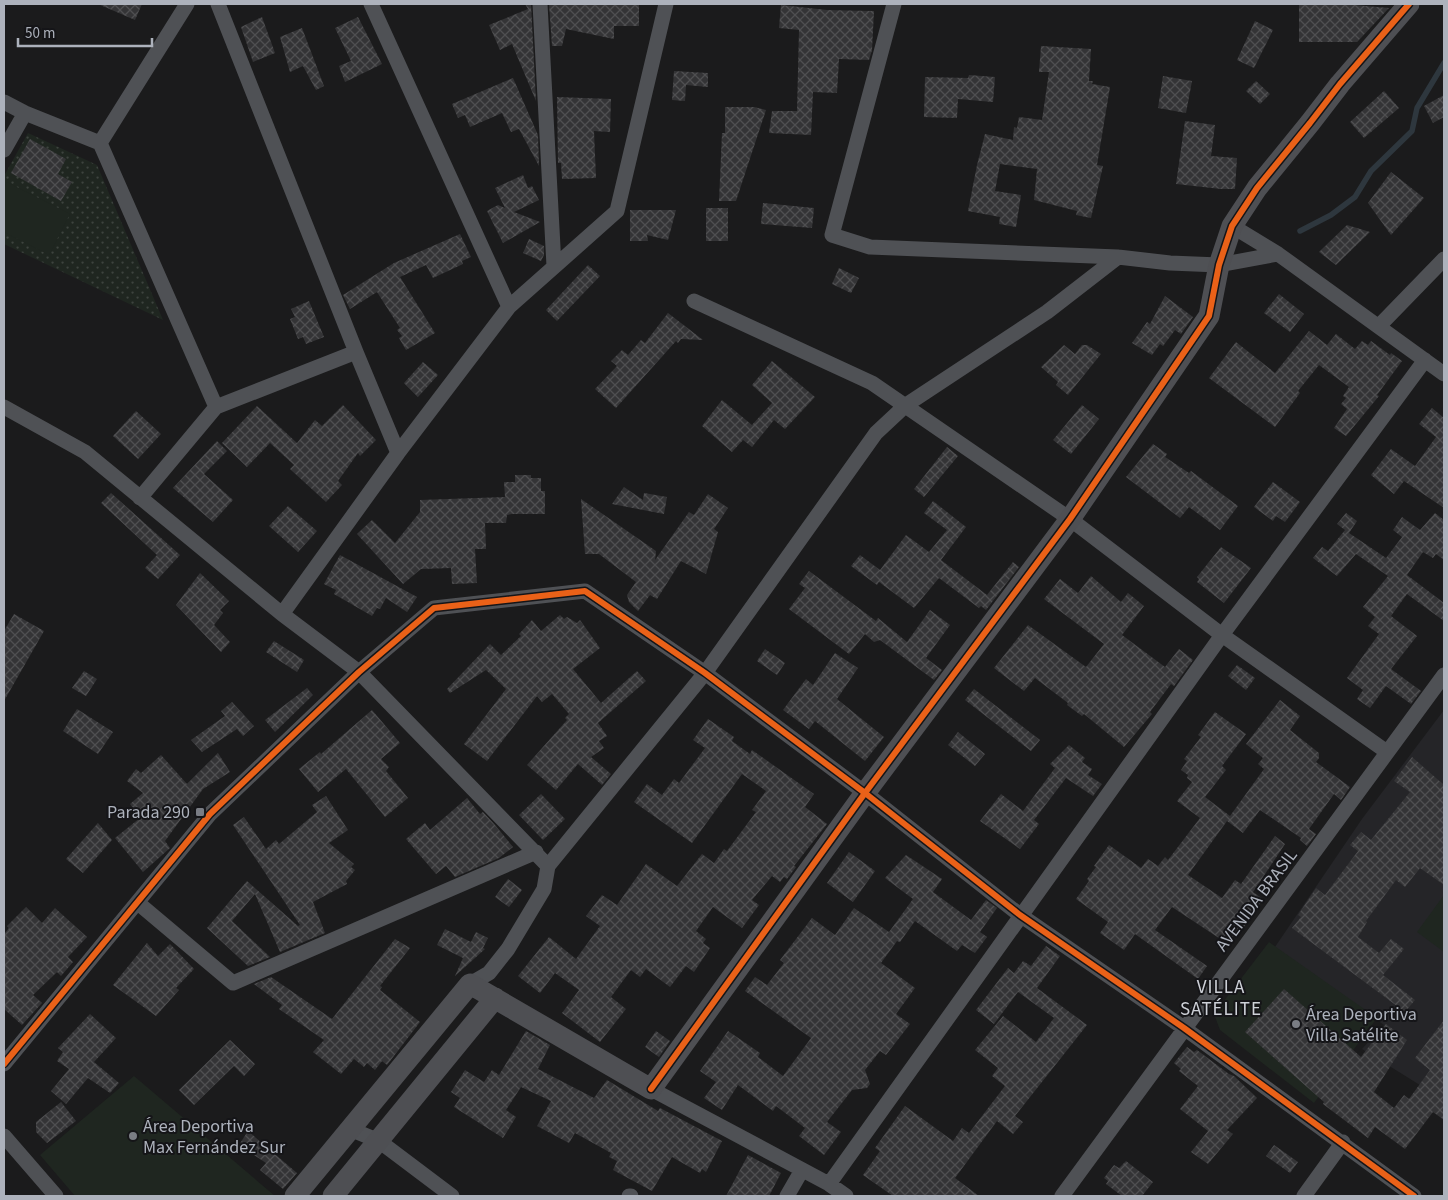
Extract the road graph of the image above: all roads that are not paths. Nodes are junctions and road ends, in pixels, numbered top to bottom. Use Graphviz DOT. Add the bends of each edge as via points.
graph roads {
  1 [pos="187,4"];
  2 [pos="218,4"];
  3 [pos="371,4"];
  4 [pos="540,4"];
  5 [pos="666,4"];
  6 [pos="894,4"];
  7 [pos="1410,4"];
  8 [pos="4,102"];
  9 [pos="25,113"];
  10 [pos="100,143"];
  11 [pos="4,150"];
  12 [pos="1232,226"];
  13 [pos="1278,254"];
  14 [pos="1118,257"];
  15 [pos="1444,259"];
  16 [pos="1218,265"];
  17 [pos="554,266"];
  18 [pos="694,301"];
  19 [pos="509,307"];
  20 [pos="1379,326"];
  21 [pos="356,352"];
  22 [pos="1425,360"];
  23 [pos="1444,374"];
  24 [pos="906,405"];
  25 [pos="4,407"];
  26 [pos="216,407"];
  27 [pos="398,453"];
  28 [pos="140,498"];
  29 [pos="1070,519"];
  30 [pos="282,614"];
  31 [pos="1222,635"];
  32 [pos="359,672"];
  33 [pos="705,673"];
  34 [pos="1444,675"];
  35 [pos="1387,752"];
  36 [pos="865,793"];
  37 [pos="536,852"];
  38 [pos="548,866"];
  39 [pos="138,903"];
  40 [pos="1020,915"];
  41 [pos="470,984"];
  42 [pos="495,998"];
  43 [pos="1184,1028"];
  44 [pos="4,1064"];
  45 [pos="651,1089"];
  46 [pos="350,1129"];
  47 [pos="4,1136"];
  48 [pos="379,1141"];
  49 [pos="1343,1142"];
  50 [pos="802,1170"];
  51 [pos="829,1184"];
  52 [pos="56,1196"];
  53 [pos="295,1196"];
  54 [pos="333,1196"];
  55 [pos="452,1196"];
  56 [pos="787,1196"];
  57 [pos="846,1196"];
  58 [pos="1062,1196"];
  59 [pos="1304,1196"];
  60 [pos="1414,1196"];
  1 -- 10 [label="street"];
  2 -- 21 [label="street"];
  3 -- 19 [label="street"];
  4 -- 17 [label="street"];
  5 -- 17 [label="street" via="616,211"];
  6 -- 14 [label="street" via="832,236 870,247"];
  7 -- 12 [label="street" via="1340,84 1257,188"];
  8 -- 9 [label="street"];
  9 -- 10 [label="street"];
  9 -- 11 [label="street"];
  10 -- 26 [label="street"];
  12 -- 13 [label="street"];
  12 -- 16 [label="street"];
  13 -- 16 [label="street"];
  13 -- 20 [label="street"];
  14 -- 16 [label="street"];
  14 -- 24 [label="street" via="1047,312"];
  15 -- 20 [label="street"];
  16 -- 29 [label="street" via="1209,316"];
  17 -- 19 [label="street"];
  18 -- 24 [label="street" via="872,383"];
  19 -- 27 [label="street"];
  20 -- 22 [label="street"];
  21 -- 26 [label="street"];
  21 -- 27 [label="street"];
  22 -- 23 [label="street"];
  22 -- 31 [label="street"];
  24 -- 29 [label="street"];
  24 -- 33 [label="street" via="876,433"];
  25 -- 28 [label="street" via="85,452"];
  26 -- 28 [label="street"];
  27 -- 30 [label="street"];
  28 -- 30 [label="street"];
  29 -- 31 [label="street"];
  29 -- 36 [label="street"];
  30 -- 32 [label="street"];
  31 -- 35 [label="street"];
  31 -- 40 [label="street"];
  32 -- 33 [label="street" via="434,608 585,591"];
  32 -- 37 [label="street"];
  32 -- 39 [label="street" via="210,814"];
  33 -- 36 [label="street"];
  33 -- 38 [label="street"];
  34 -- 35 [label="street, AVENIDA BRASIL"];
  35 -- 43 [label="street, AVENIDA BRASIL" via="1349,808"];
  36 -- 40 [label="street"];
  36 -- 45 [label="street"];
  37 -- 38 [label="street"];
  37 -- 39 [label="street" via="233,982"];
  38 -- 41 [label="street" via="544,889 508,949 489,973"];
  39 -- 44 [label="street"];
  40 -- 43 [label="street"];
  40 -- 51 [label="street"];
  41 -- 42 [label="street"];
  41 -- 46 [label="street"];
  42 -- 45 [label="street"];
  42 -- 48 [label="street"];
  43 -- 49 [label="street"];
  43 -- 58 [label="street, AVENIDA BRASIL"];
  45 -- 50 [label="street"];
  46 -- 48 [label="street"];
  46 -- 53 [label="street"];
  47 -- 52 [label="street"];
  48 -- 54 [label="street"];
  48 -- 55 [label="street"];
  49 -- 59 [label="street"];
  49 -- 60 [label="street"];
  50 -- 51 [label="street"];
  50 -- 56 [label="street"];
  51 -- 57 [label="street"];
}
